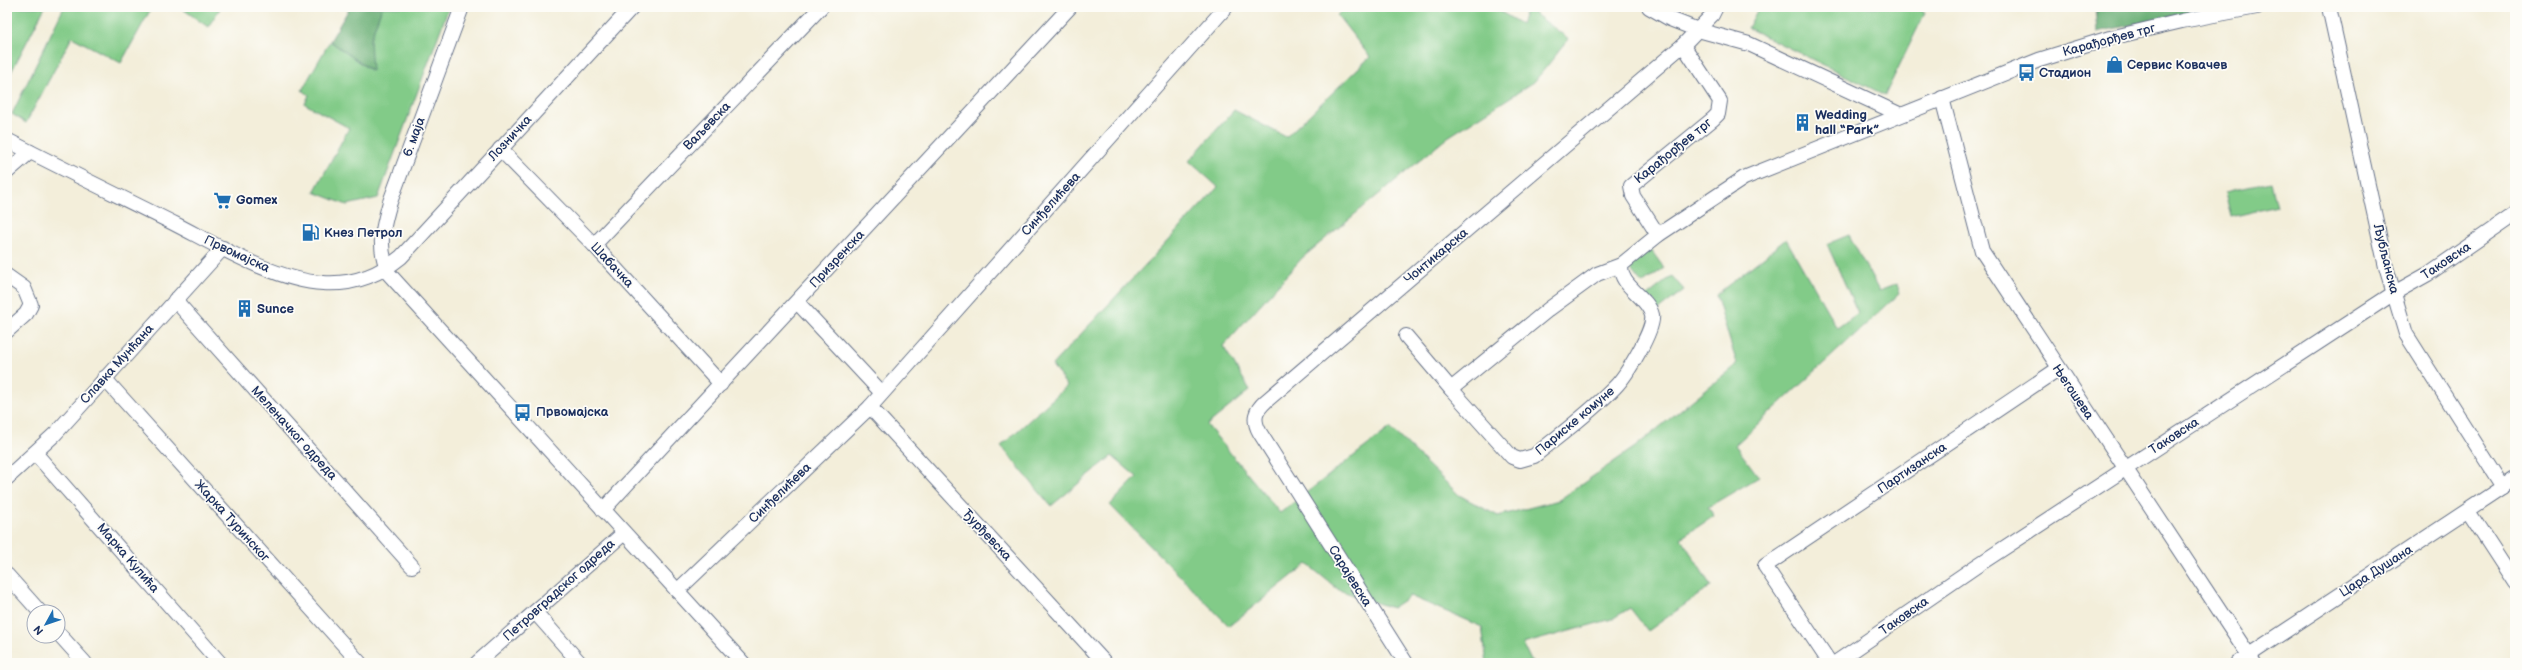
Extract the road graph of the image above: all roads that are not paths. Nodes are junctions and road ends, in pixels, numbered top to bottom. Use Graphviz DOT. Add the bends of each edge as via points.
graph roads {
  1 [pos="462,7"];
  2 [pos="632,7"];
  3 [pos="821,7"];
  4 [pos="1070,7"];
  5 [pos="1649,7"];
  6 [pos="1716,7"];
  7 [pos="2257,7"];
  8 [pos="2329,7"];
  9 [pos="1218,9"];
  10 [pos="1698,30"];
  11 [pos="1683,45"];
  12 [pos="1942,98"];
  13 [pos="1899,114"];
  14 [pos="7,140"];
  15 [pos="500,149"];
  16 [pos="30,152"];
  17 [pos="7,172"];
  18 [pos="2515,214"];
  19 [pos="1658,235"];
  20 [pos="594,245"];
  21 [pos="223,248"];
  22 [pos="1621,265"];
  23 [pos="387,268"];
  24 [pos="7,276"];
  25 [pos="2394,293"];
  26 [pos="175,300"];
  27 [pos="797,302"];
  28 [pos="7,331"];
  29 [pos="1406,336"];
  30 [pos="2058,369"];
  31 [pos="104,378"];
  32 [pos="721,384"];
  33 [pos="1451,389"];
  34 [pos="882,393"];
  35 [pos="870,407"];
  36 [pos="35,453"];
  37 [pos="2124,468"];
  38 [pos="7,478"];
  39 [pos="2515,480"];
  40 [pos="2503,487"];
  41 [pos="1295,488"];
  42 [pos="603,510"];
  43 [pos="2468,511"];
  44 [pos="624,532"];
  45 [pos="412,566"];
  46 [pos="7,575"];
  47 [pos="2515,583"];
  48 [pos="677,591"];
  49 [pos="33,604"];
  50 [pos="535,612"];
  51 [pos="66,642"];
  52 [pos="2247,660"];
  53 [pos="85,663"];
  54 [pos="220,663"];
  55 [pos="360,663"];
  56 [pos="477,663"];
  57 [pos="580,663"];
  58 [pos="743,663"];
  59 [pos="1105,663"];
  60 [pos="1406,663"];
  61 [pos="1830,663"];
  62 [pos="1835,663"];
  1 -- 23 [label="street, 6. маја" via="381,233 381,249"];
  2 -- 15 [label="street, Лозничка"];
  3 -- 20 [label="street, Ваљевска"];
  4 -- 27 [label="street, Призренска"];
  5 -- 10 [label="street"];
  6 -- 10 [label="street"];
  7 -- 12 [label="street, Карађорђев трг" via="2110,38 2040,60"];
  8 -- 25 [label="street, Љубљанска"];
  9 -- 34 [label="street, Синђелићева"];
  10 -- 11 [label="street"];
  10 -- 13 [label="street" via="1749,44"];
  11 -- 19 [label="street, Карађорђев трг" via="1720,101 1720,108 1713,119 1630,186 1633,196"];
  11 -- 41 [label="street, Чонтикарска" via="1259,408 1255,415 1256,426"];
  12 -- 13 [label="street, Карађорђев трг"];
  12 -- 30 [label="street, Његошева" via="1982,251"];
  13 -- 19 [label="street, Карађорђев трг" via="1744,178"];
  14 -- 16 [label="street, Првомајска"];
  15 -- 20 [label="street, Шабачка"];
  15 -- 23 [label="street, Лозничка" via="401,257"];
  16 -- 17 [label="street"];
  16 -- 21 [label="street, Првомајска"];
  18 -- 25 [label="street, Таковска" via="2428,274"];
  19 -- 22 [label="street, Карађорђев трг"];
  20 -- 32 [label="street, Шабачка"];
  21 -- 23 [label="street, Првомајска" via="286,276 323,283 362,279"];
  21 -- 26 [label="street, Славка Мунћана"];
  22 -- 33 [label="street" via="1597,274 1573,291"];
  22 -- 33 [label="street, Париске комуне" via="1623,278 1648,305 1652,315 1653,323 1648,335 1616,386 1534,456 1520,460 1505,452"];
  23 -- 42 [label="street" via="392,278"];
  24 -- 28 [label="street" via="24,288 31,305 26,314"];
  25 -- 37 [label="street, Таковска"];
  25 -- 40 [label="street, Љубљанска" via="2406,334 2415,351"];
  26 -- 31 [label="street, Славка Мунћана"];
  26 -- 45 [label="street, Меленачког одреда"];
  27 -- 32 [label="street, Призренска"];
  27 -- 34 [label="street"];
  29 -- 33 [label="street, Париске комуне"];
  30 -- 37 [label="street, Његошева"];
  30 -- 61 [label="street, Партизанска" via="1765,566"];
  31 -- 36 [label="street, Славка Мунћана"];
  31 -- 55 [label="street, Жарка Туринског"];
  32 -- 42 [label="street, Призренска"];
  34 -- 35 [label="street, Синђелићева"];
  35 -- 48 [label="street, Синђелићева"];
  35 -- 59 [label="street, Ђурђевска"];
  36 -- 38 [label="street, Славка Мунћана"];
  36 -- 54 [label="street, Марка Кулића"];
  37 -- 52 [label="street, Његошева"];
  37 -- 62 [label="street, Таковска"];
  39 -- 40 [label="street, Цара Душана"];
  40 -- 43 [label="street, Цара Душана"];
  41 -- 60 [label="street, Сарајевска"];
  42 -- 44 [label="street"];
  43 -- 47 [label="street"];
  43 -- 52 [label="street, Цара Душана"];
  44 -- 48 [label="street"];
  44 -- 50 [label="street, Петровградског одреда"];
  46 -- 49 [label="street"];
  48 -- 58 [label="street"];
  50 -- 56 [label="street, Петровградског одреда"];
  50 -- 57 [label="street"];
  51 -- 53 [label="street"];
}
